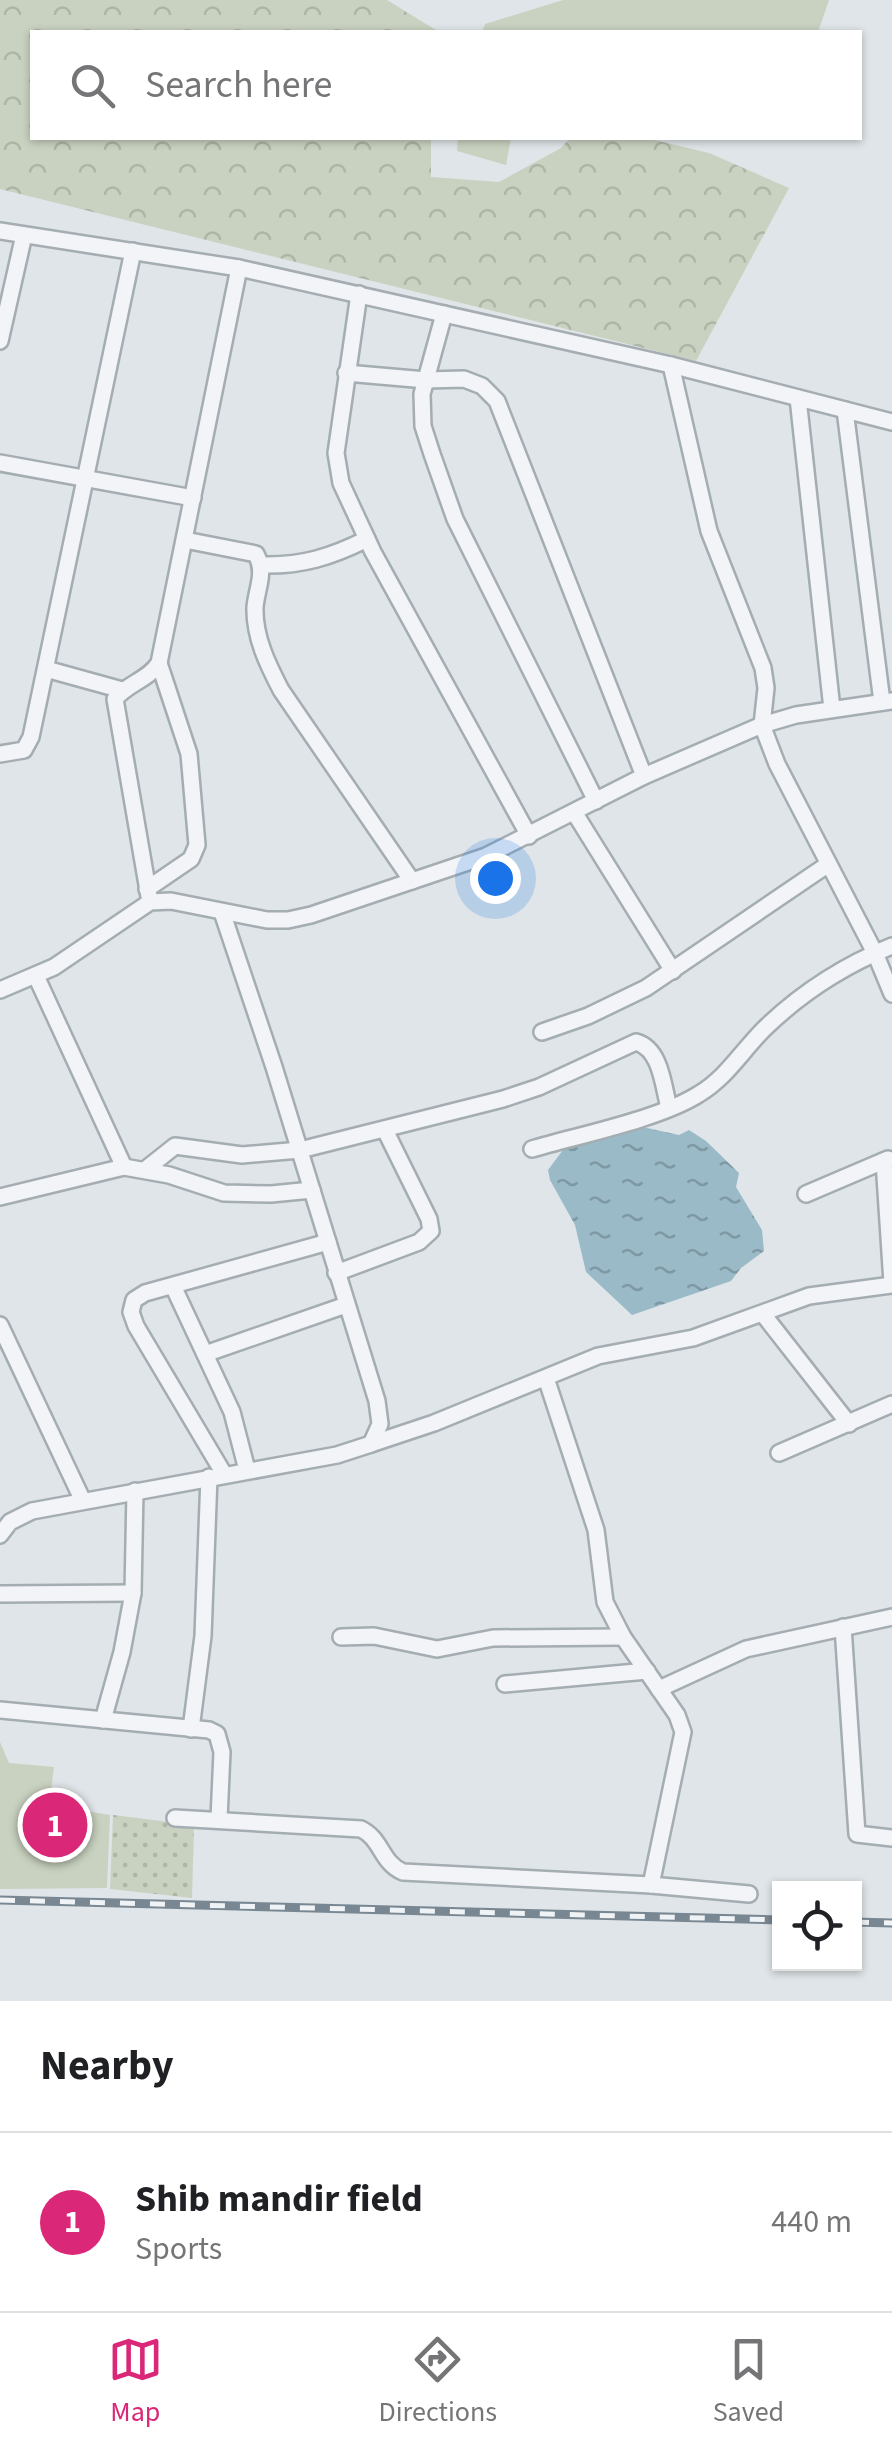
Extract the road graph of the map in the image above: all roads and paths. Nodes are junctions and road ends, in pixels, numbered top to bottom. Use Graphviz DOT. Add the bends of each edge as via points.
graph roads {
  1 [pos="0,231"];
  2 [pos="24,234"];
  3 [pos="133,251"];
  4 [pos="239,268"];
  5 [pos="358,294"];
  6 [pos="444,314"];
  7 [pos="0,342"];
  8 [pos="671,365"];
  9 [pos="346,373"];
  10 [pos="426,380"];
  11 [pos="798,398"];
  12 [pos="846,410"];
  13 [pos="892,422"];
  14 [pos="0,463"];
  15 [pos="86,479"];
  16 [pos="193,498"];
  17 [pos="366,539"];
  18 [pos="185,540"];
  19 [pos="262,565"];
  20 [pos="160,663"];
  21 [pos="46,669"];
  22 [pos="122,690"];
  23 [pos="887,701"];
  24 [pos="832,708"];
  25 [pos="762,724"];
  26 [pos="0,754"];
  27 [pos="644,776"];
  28 [pos="596,801"];
  29 [pos="574,812"];
  30 [pos="529,836"];
  31 [pos="827,865"];
  32 [pos="412,881"];
  33 [pos="149,896"];
  34 [pos="222,912"];
  35 [pos="892,946"];
  36 [pos="876,953"];
  37 [pos="673,971"];
  38 [pos="36,976"];
  39 [pos="0,990"];
  40 [pos="892,994"];
  41 [pos="542,1032"];
  42 [pos="669,1108"];
  43 [pos="385,1130"];
  44 [pos="532,1149"];
  45 [pos="300,1150"];
  46 [pos="888,1159"];
  47 [pos="124,1167"];
  48 [pos="146,1170"];
  49 [pos="312,1190"];
  50 [pos="806,1194"];
  51 [pos="0,1197"];
  52 [pos="328,1242"];
  53 [pos="336,1273"];
  54 [pos="892,1284"];
  55 [pos="173,1286"];
  56 [pos="346,1305"];
  57 [pos="764,1314"];
  58 [pos="0,1326"];
  59 [pos="205,1354"];
  60 [pos="546,1378"];
  61 [pos="892,1404"];
  62 [pos="849,1424"];
  63 [pos="371,1444"];
  64 [pos="780,1452"];
  65 [pos="248,1470"];
  66 [pos="216,1476"];
  67 [pos="135,1492"];
  68 [pos="83,1501"];
  69 [pos="0,1535"];
  70 [pos="133,1593"];
  71 [pos="0,1594"];
  72 [pos="892,1617"];
  73 [pos="843,1627"];
  74 [pos="341,1637"];
  75 [pos="623,1637"];
  76 [pos="647,1672"];
  77 [pos="505,1684"];
  78 [pos="659,1690"];
  79 [pos="0,1710"];
  80 [pos="103,1720"];
  81 [pos="191,1728"];
  82 [pos="175,1818"];
  83 [pos="218,1819"];
  84 [pos="892,1838"];
  85 [pos="651,1885"];
  86 [pos="749,1894"];
  1 -- 2 [label="street"];
  2 -- 3 [label="street"];
  2 -- 7 [label="street"];
  3 -- 4 [label="street"];
  3 -- 15 [label="street"];
  4 -- 5 [label="street"];
  4 -- 16 [label="street"];
  5 -- 6 [label="street"];
  5 -- 9 [label="street"];
  6 -- 8 [label="street"];
  6 -- 10 [label="street"];
  8 -- 11 [label="street"];
  8 -- 25 [label="street" via="710,531 763,668"];
  9 -- 10 [label="street"];
  9 -- 17 [label="street" via="336,452 341,483"];
  10 -- 27 [label="street" via="464,379 498,401"];
  10 -- 28 [label="street" via="424,426 455,519"];
  11 -- 12 [label="street"];
  11 -- 24 [label="street"];
  12 -- 13 [label="street"];
  12 -- 23 [label="street"];
  14 -- 15 [label="street"];
  15 -- 16 [label="street"];
  15 -- 21 [label="street"];
  16 -- 18 [label="street"];
  17 -- 19 [label="street" via="324,559"];
  17 -- 30 [label="street"];
  18 -- 19 [label="street" via="256,554"];
  18 -- 20 [label="street"];
  19 -- 32 [label="street" via="257,629 267,662"];
  20 -- 22 [label="street"];
  20 -- 33 [label="street" via="189,754 197,845 192,859"];
  21 -- 22 [label="street"];
  21 -- 26 [label="street" via="32,737 24,750"];
  22 -- 33 [label="street" via="116,712"];
  23 -- 24 [label="street"];
  24 -- 25 [label="street"];
  25 -- 27 [label="street"];
  25 -- 31 [label="street"];
  27 -- 28 [label="street"];
  28 -- 29 [label="street"];
  29 -- 30 [label="street"];
  29 -- 37 [label="street"];
  30 -- 32 [label="street"];
  31 -- 36 [label="street"];
  31 -- 37 [label="street"];
  32 -- 34 [label="street" via="288,920"];
  33 -- 34 [label="street"];
  33 -- 38 [label="street"];
  34 -- 45 [label="street"];
  35 -- 36 [label="street"];
  36 -- 40 [label="street"];
  36 -- 42 [label="street" via="814,988 721,1078"];
  37 -- 41 [label="street" via="619,1003"];
  38 -- 39 [label="street"];
  38 -- 47 [label="street"];
  42 -- 43 [label="street" via="655,1056 636,1042 521,1093"];
  42 -- 44 [label="street"];
  43 -- 45 [label="street"];
  43 -- 53 [label="street" via="431,1231 420,1242"];
  45 -- 48 [label="street" via="242,1155 175,1146"];
  45 -- 49 [label="street"];
  46 -- 50 [label="street"];
  46 -- 54 [label="street"];
  47 -- 48 [label="street"];
  47 -- 51 [label="street"];
  48 -- 49 [label="street" via="224,1193"];
  49 -- 52 [label="street"];
  52 -- 53 [label="street"];
  52 -- 55 [label="street"];
  53 -- 56 [label="street"];
  54 -- 57 [label="street" via="809,1296"];
  55 -- 59 [label="street"];
  55 -- 66 [label="street" via="134,1300 131,1312"];
  56 -- 59 [label="street"];
  56 -- 63 [label="street" via="377,1401 380,1424"];
  57 -- 60 [label="street" via="692,1338 598,1356"];
  57 -- 62 [label="street"];
  58 -- 68 [label="street"];
  59 -- 65 [label="street" via="240,1432"];
  60 -- 63 [label="street"];
  60 -- 75 [label="street" via="596,1530 605,1602"];
  61 -- 62 [label="street"];
  62 -- 64 [label="street"];
  63 -- 65 [label="street"];
  65 -- 66 [label="street"];
  66 -- 67 [label="street"];
  66 -- 81 [label="street"];
  67 -- 68 [label="street"];
  67 -- 70 [label="street"];
  68 -- 69 [label="street" via="32,1512"];
  70 -- 71 [label="street"];
  70 -- 80 [label="street"];
  72 -- 73 [label="street"];
  73 -- 78 [label="street" via="746,1649"];
  73 -- 84 [label="street" via="857,1834"];
  74 -- 75 [label="street" via="374,1636 437,1649 493,1638"];
  75 -- 76 [label="street"];
  76 -- 77 [label="street"];
  76 -- 78 [label="street"];
  78 -- 85 [label="street" via="683,1732"];
  79 -- 80 [label="street"];
  80 -- 81 [label="street"];
  81 -- 83 [label="street" via="209,1730 221,1741"];
  82 -- 83 [label="street"];
  83 -- 85 [label="street" via="361,1829 374,1835 393,1868 403,1872"];
  85 -- 86 [label="street"];
}
